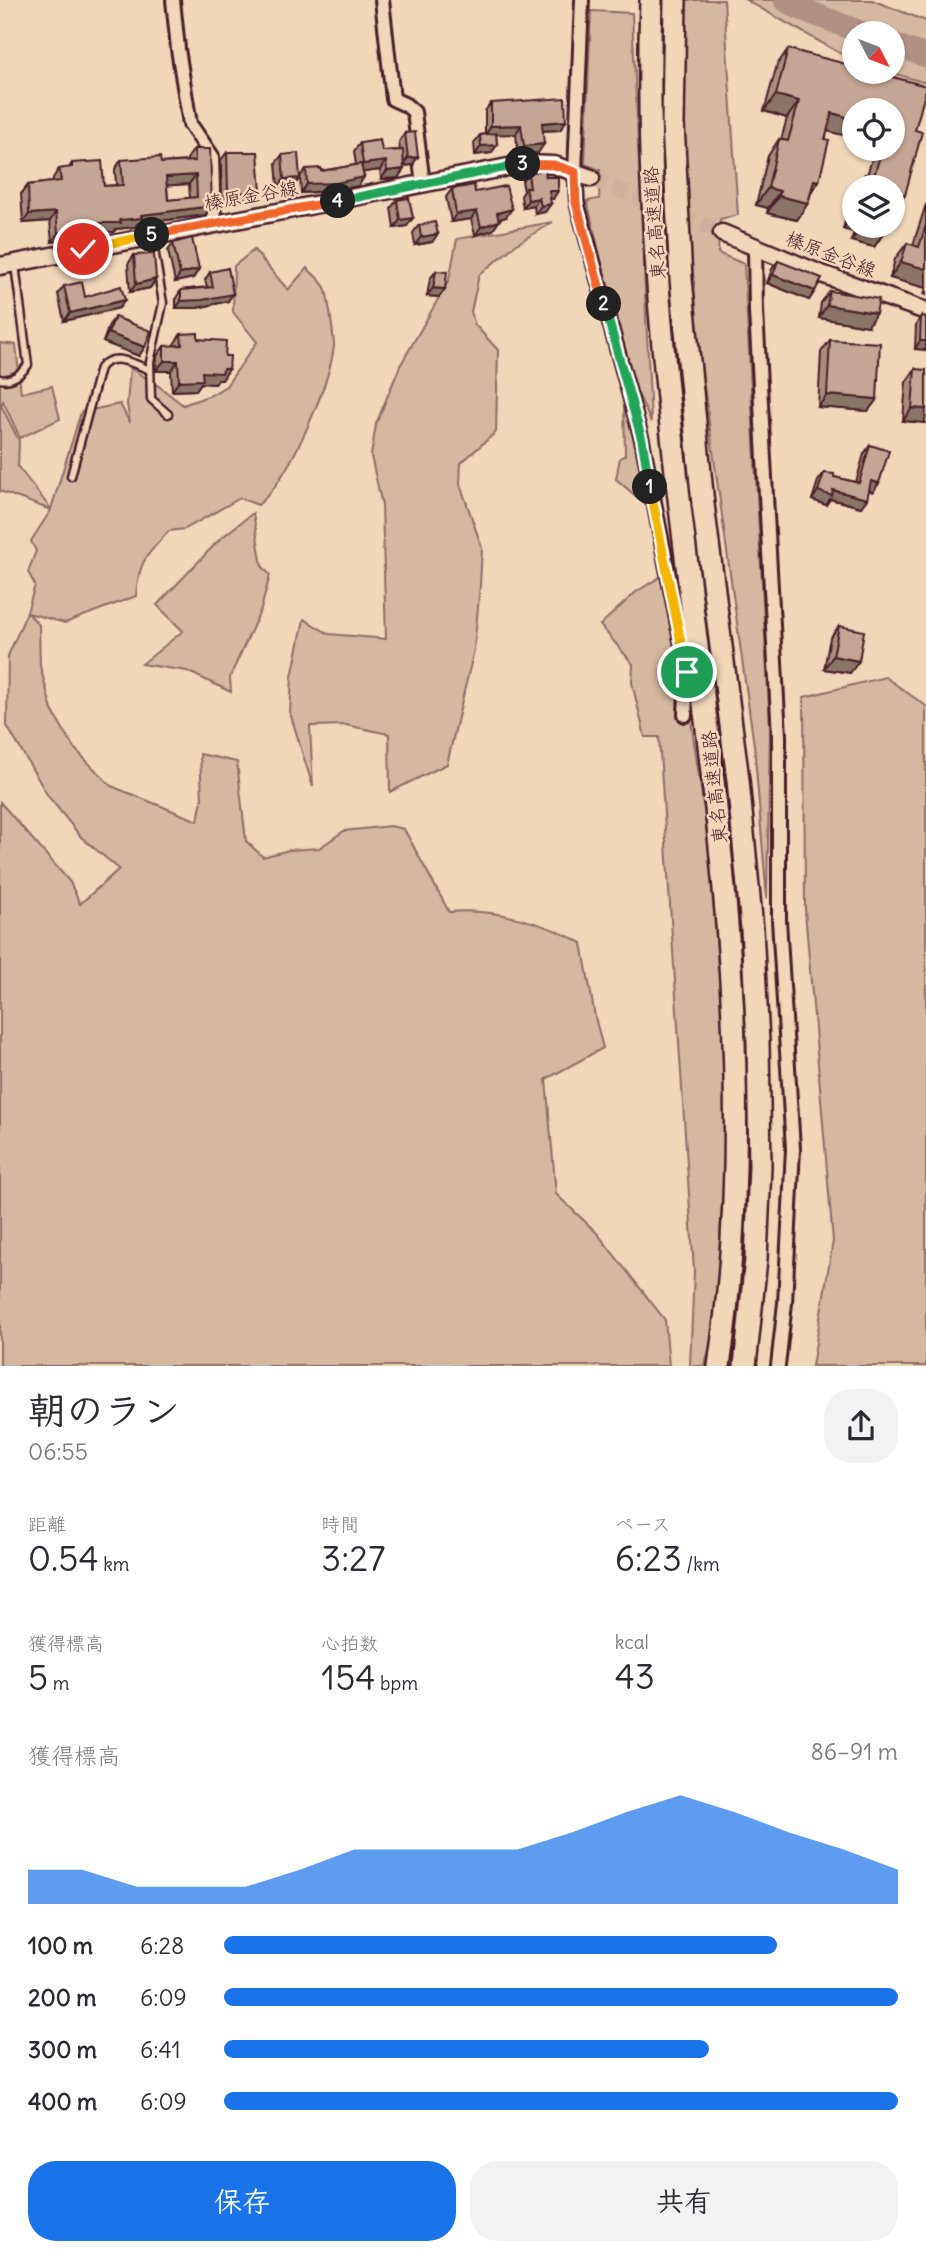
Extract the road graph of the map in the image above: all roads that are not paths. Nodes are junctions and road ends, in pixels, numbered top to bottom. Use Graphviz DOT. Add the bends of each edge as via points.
graph roads {
  1 [pos="173,0"];
  2 [pos="382,0"];
  3 [pos="582,0"];
  4 [pos="651,0"];
  5 [pos="675,1"];
  6 [pos="575,172"];
  7 [pos="591,178"];
  8 [pos="423,184"];
  9 [pos="214,223"];
  10 [pos="722,233"];
  11 [pos="152,235"];
  12 [pos="755,247"];
  13 [pos="7,265"];
  14 [pos="926,311"];
  15 [pos="150,370"];
  16 [pos="0,379"];
  17 [pos="167,414"];
  18 [pos="71,476"];
  19 [pos="685,715"];
  20 [pos="719,1366"];
  21 [pos="744,1366"];
  22 [pos="778,1366"];
  1 -- 9 [label="street" via="190,124 212,156"];
  2 -- 8 [label="street" via="393,99 414,112"];
  3 -- 6 [label="street"];
  4 -- 20 [label="highway, 東名高速道路" via="649,147 661,327 715,787 733,1015 733,1204"];
  5 -- 21 [label="highway, 東名高速道路" via="673,124 681,279 703,504 738,780 758,1042 756,1259"];
  6 -- 7 [label="main road, 榛原金谷線"];
  6 -- 8 [label="main road, 榛原金谷線" via="554,165 524,164"];
  6 -- 19 [label="street" via="576,203 642,440 687,672"];
  8 -- 9 [label="main road, 榛原金谷線"];
  9 -- 11 [label="main road, 榛原金谷線"];
  10 -- 12 [label="main road, 榛原金谷線"];
  11 -- 13 [label="main road, 榛原金谷線"];
  11 -- 15 [label="lane" via="163,303"];
  12 -- 14 [label="main road, 榛原金谷線"];
  12 -- 22 [label="street" via="779,736 779,920 793,1149"];
  13 -- 16 [label="lane" via="28,365 21,375"];
  15 -- 17 [label="lane" via="152,399"];
  15 -- 18 [label="lane" via="118,359 110,359 100,368"];
}
